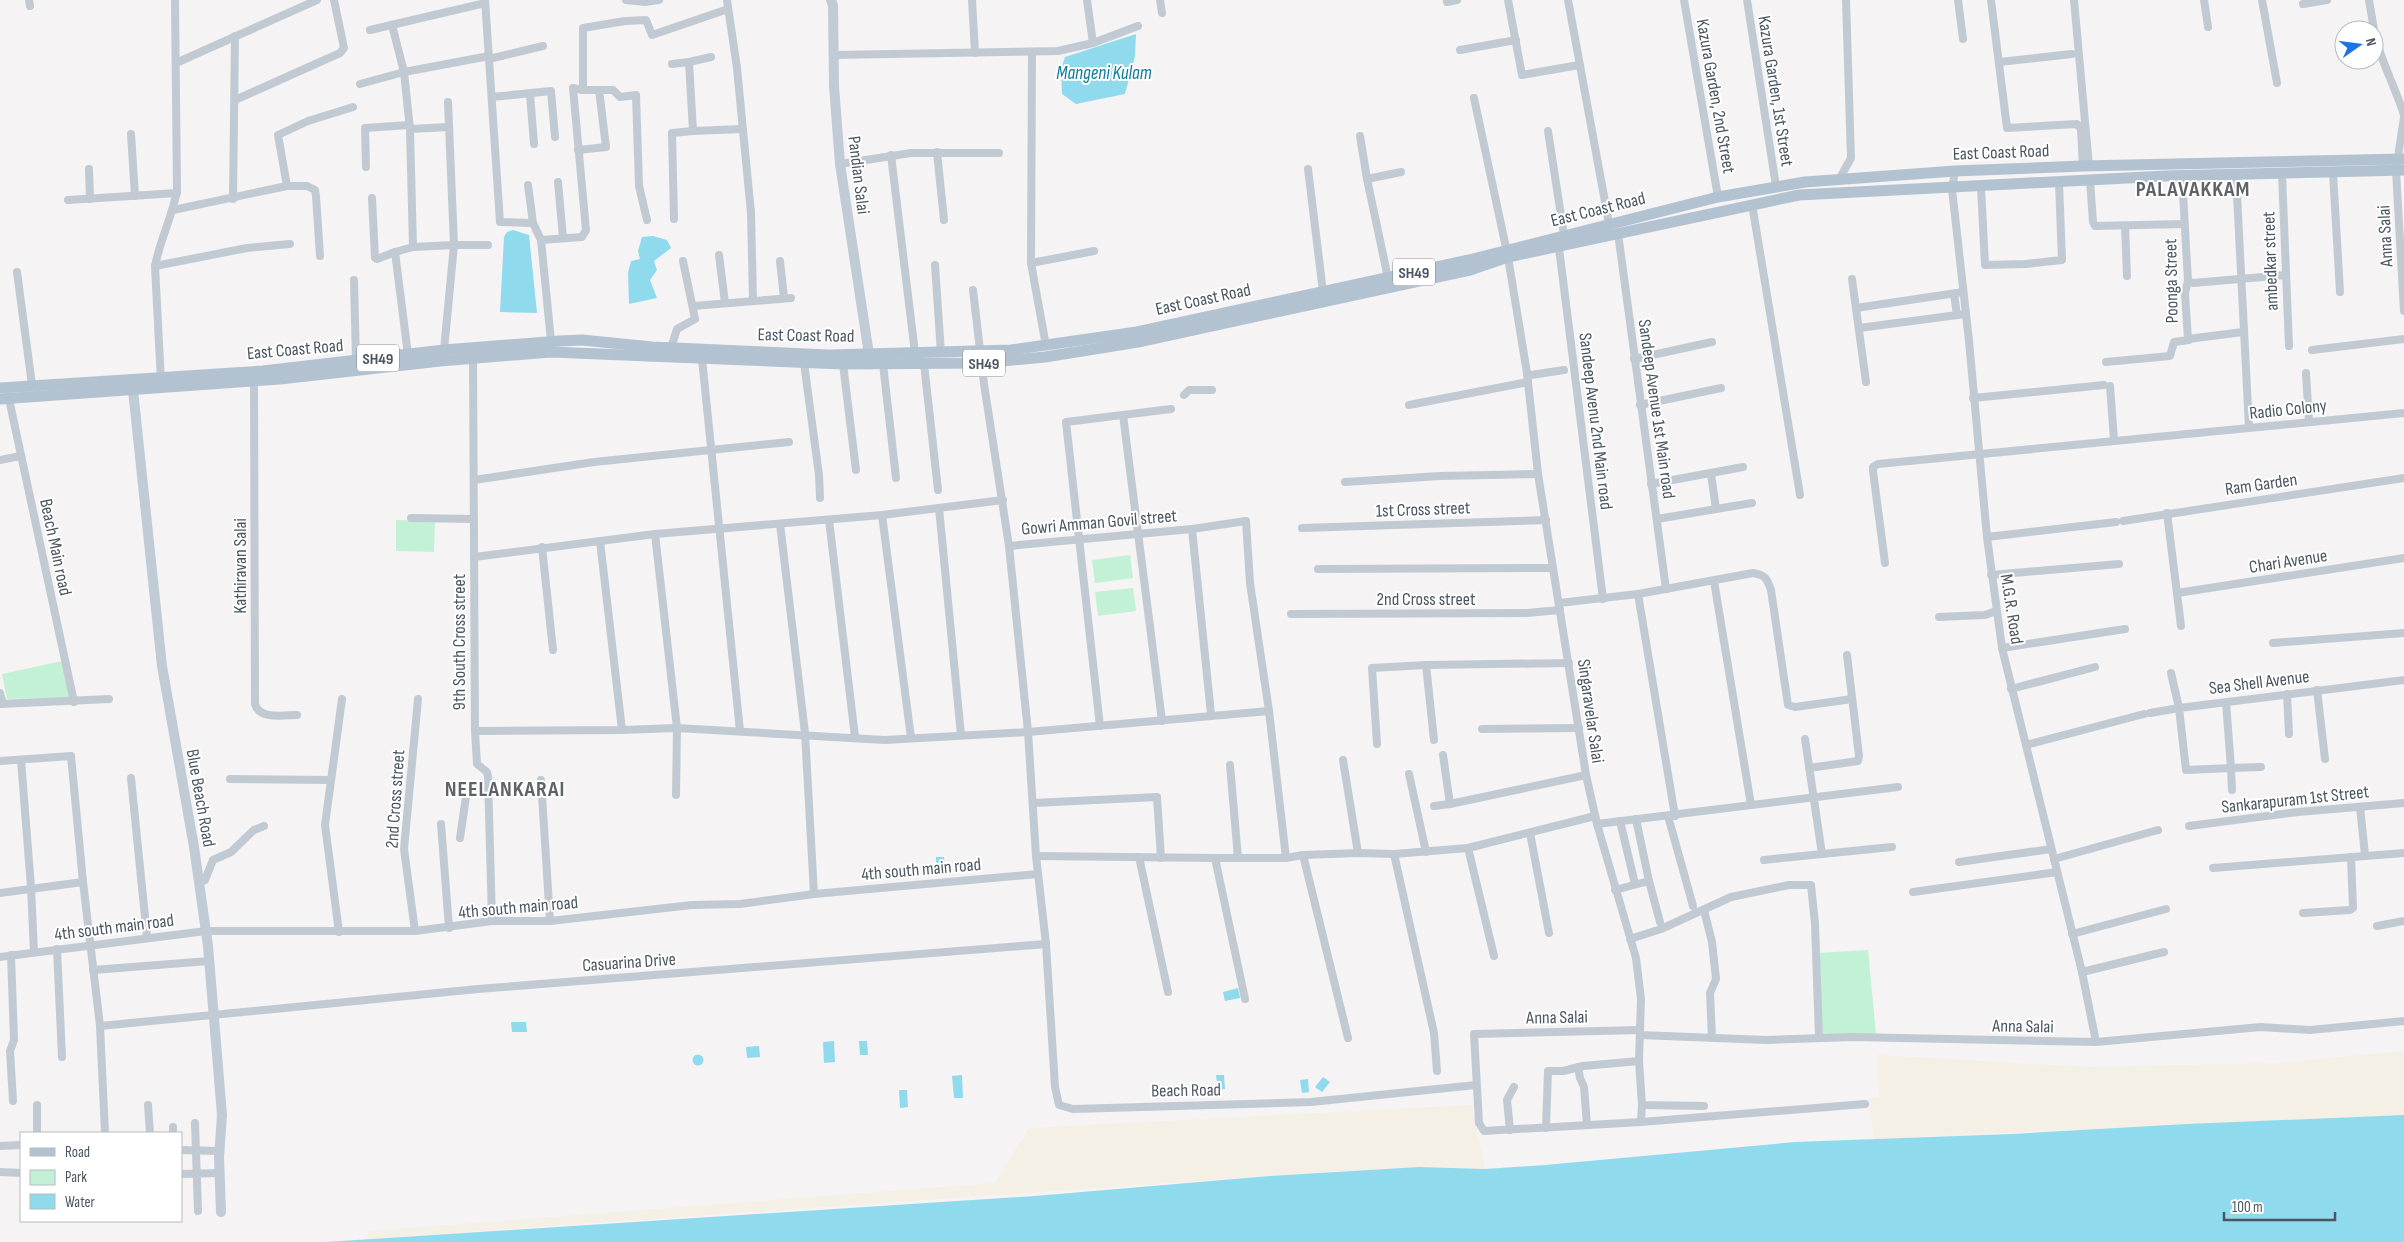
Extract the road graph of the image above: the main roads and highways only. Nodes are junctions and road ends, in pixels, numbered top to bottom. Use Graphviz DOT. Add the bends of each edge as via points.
graph roads {
  1 [pos="2401,165"];
  2 [pos="1613,231"];
  3 [pos="1507,253"];
  4 [pos="652,352"];
  5 [pos="981,358"];
  6 [pos="869,359"];
  7 [pos="161,382"];
  8 [pos="0,388"];
  9 [pos="5,399"];
  1 -- 2 [label="main road, East Coast Road / SH49" via="2333,172 2182,176 1799,195"];
  1 -- 2 [label="main road, East Coast Road / SH49" via="2086,166 1840,178 1718,197"];
  2 -- 3 [label="main road, East Coast Road / SH49" via="1559,248"];
  2 -- 3 [label="main road, East Coast Road / SH49" via="1564,235"];
  3 -- 5 [label="main road, East Coast Road / SH49" via="1137,332"];
  3 -- 5 [label="main road, East Coast Road / SH49" via="1470,270 1200,330 1045,357"];
  4 -- 6 [label="main road, East Coast Road / SH49" via="671,348"];
  4 -- 6 [label="main road, East Coast Road / SH49" via="702,359 804,363 843,364"];
  4 -- 7 [label="main road, East Coast Road / SH49" via="559,352 254,381"];
  4 -- 7 [label="main road, East Coast Road / SH49" via="582,340 444,350"];
  5 -- 6 [label="main road, East Coast Road / SH49" via="915,353"];
  5 -- 6 [label="main road, East Coast Road / SH49" via="924,364 883,364"];
  7 -- 8 [label="main road, East Coast Road / SH49"];
  7 -- 9 [label="main road, East Coast Road / SH49" via="133,390"];
}
